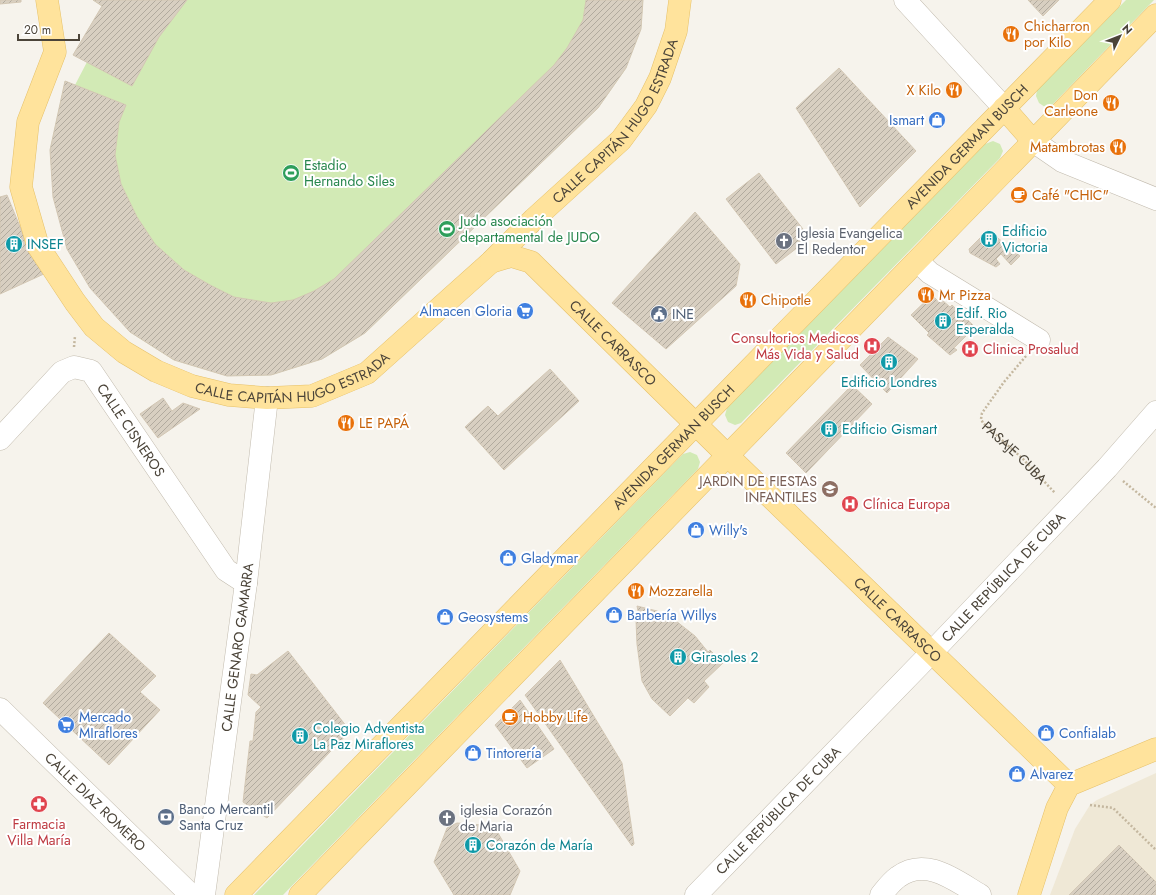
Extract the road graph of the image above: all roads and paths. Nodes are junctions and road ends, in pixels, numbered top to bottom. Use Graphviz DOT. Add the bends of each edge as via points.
graph roads {
  1 [pos="47,0"];
  2 [pos="680,0"];
  3 [pos="905,0"];
  4 [pos="1110,0"];
  5 [pos="1156,15"];
  6 [pos="1004,108"];
  7 [pos="1033,141"];
  8 [pos="1156,199"];
  9 [pos="534,219"];
  10 [pos="917,261"];
  11 [pos="491,262"];
  12 [pos="531,262"];
  13 [pos="1039,340"];
  14 [pos="267,398"];
  15 [pos="1156,412"];
  16 [pos="696,424"];
  17 [pos="0,440"];
  18 [pos="727,455"];
  19 [pos="1107,468"];
  20 [pos="1069,507"];
  21 [pos="1156,508"];
  22 [pos="246,583"];
  23 [pos="932,652"];
  24 [pos="2,714"];
  25 [pos="1156,750"];
  26 [pos="1069,785"];
  27 [pos="1090,806"];
  28 [pos="1156,850"];
  29 [pos="191,895"];
  30 [pos="204,895"];
  31 [pos="236,895"];
  32 [pos="300,895"];
  33 [pos="696,895"];
  34 [pos="880,895"];
  35 [pos="980,895"];
  36 [pos="1029,895"];
  1 -- 14 [label="main road, CALLE CAPITÁN HUGO ESTRADA" via="54,52 28,122 20,187 38,246 94,327 124,352 156,371 192,386 229,395"];
  2 -- 9 [label="main road, CALLE CAPITÁN HUGO ESTRADA" via="676,31 660,78 646,106 621,140"];
  3 -- 6 [label="street"];
  4 -- 6 [label="main road, AVENIDA GERMAN BUSCH"];
  5 -- 7 [label="main road"];
  6 -- 7 [label="main road"];
  6 -- 16 [label="main road, AVENIDA GERMAN BUSCH"];
  7 -- 8 [label="street" via="1062,161"];
  7 -- 10 [label="main road"];
  9 -- 11 [label="main road, CALLE CAPITÁN HUGO ESTRADA"];
  9 -- 12 [label="main road" via="529,240"];
  10 -- 13 [label="street" via="930,273"];
  10 -- 18 [label="main road"];
  11 -- 12 [label="main road, CALLE CARRASCO" via="511,256"];
  11 -- 14 [label="main road, CALLE CAPITÁN HUGO ESTRADA" via="367,373 312,396"];
  12 -- 16 [label="main road, CALLE CARRASCO"];
  13 -- 20 [label="path, PASAJE CUBA" via="1004,382 982,413 981,419"];
  14 -- 22 [label="street, CALLE GENARO GAMARRA"];
  15 -- 19 [label="street, CALLE REPÚBLICA DE CUBA"];
  16 -- 18 [label="main road, CALLE CARRASCO"];
  16 -- 31 [label="main road, AVENIDA GERMAN BUSCH"];
  17 -- 22 [label="street, CALLE CISNEROS" via="62,372 74,366 91,372 226,570"];
  18 -- 23 [label="main road, CALLE CARRASCO"];
  18 -- 32 [label="main road"];
  19 -- 20 [label="street, CALLE REPÚBLICA DE CUBA"];
  19 -- 21 [label="path"];
  20 -- 23 [label="street, CALLE REPÚBLICA DE CUBA"];
  22 -- 30 [label="street, CALLE GENARO GAMARRA"];
  23 -- 26 [label="main road, CALLE CARRASCO"];
  23 -- 33 [label="street, CALLE REPÚBLICA DE CUBA"];
  24 -- 29 [label="street, CALLE DIAZ ROMERO"];
  25 -- 26 [label="main road"];
  26 -- 36 [label="main road" via="1057,808"];
  27 -- 28 [label="path" via="1113,808"];
  34 -- 35 [label="street" via="898,876 917,869 938,870"];
}
